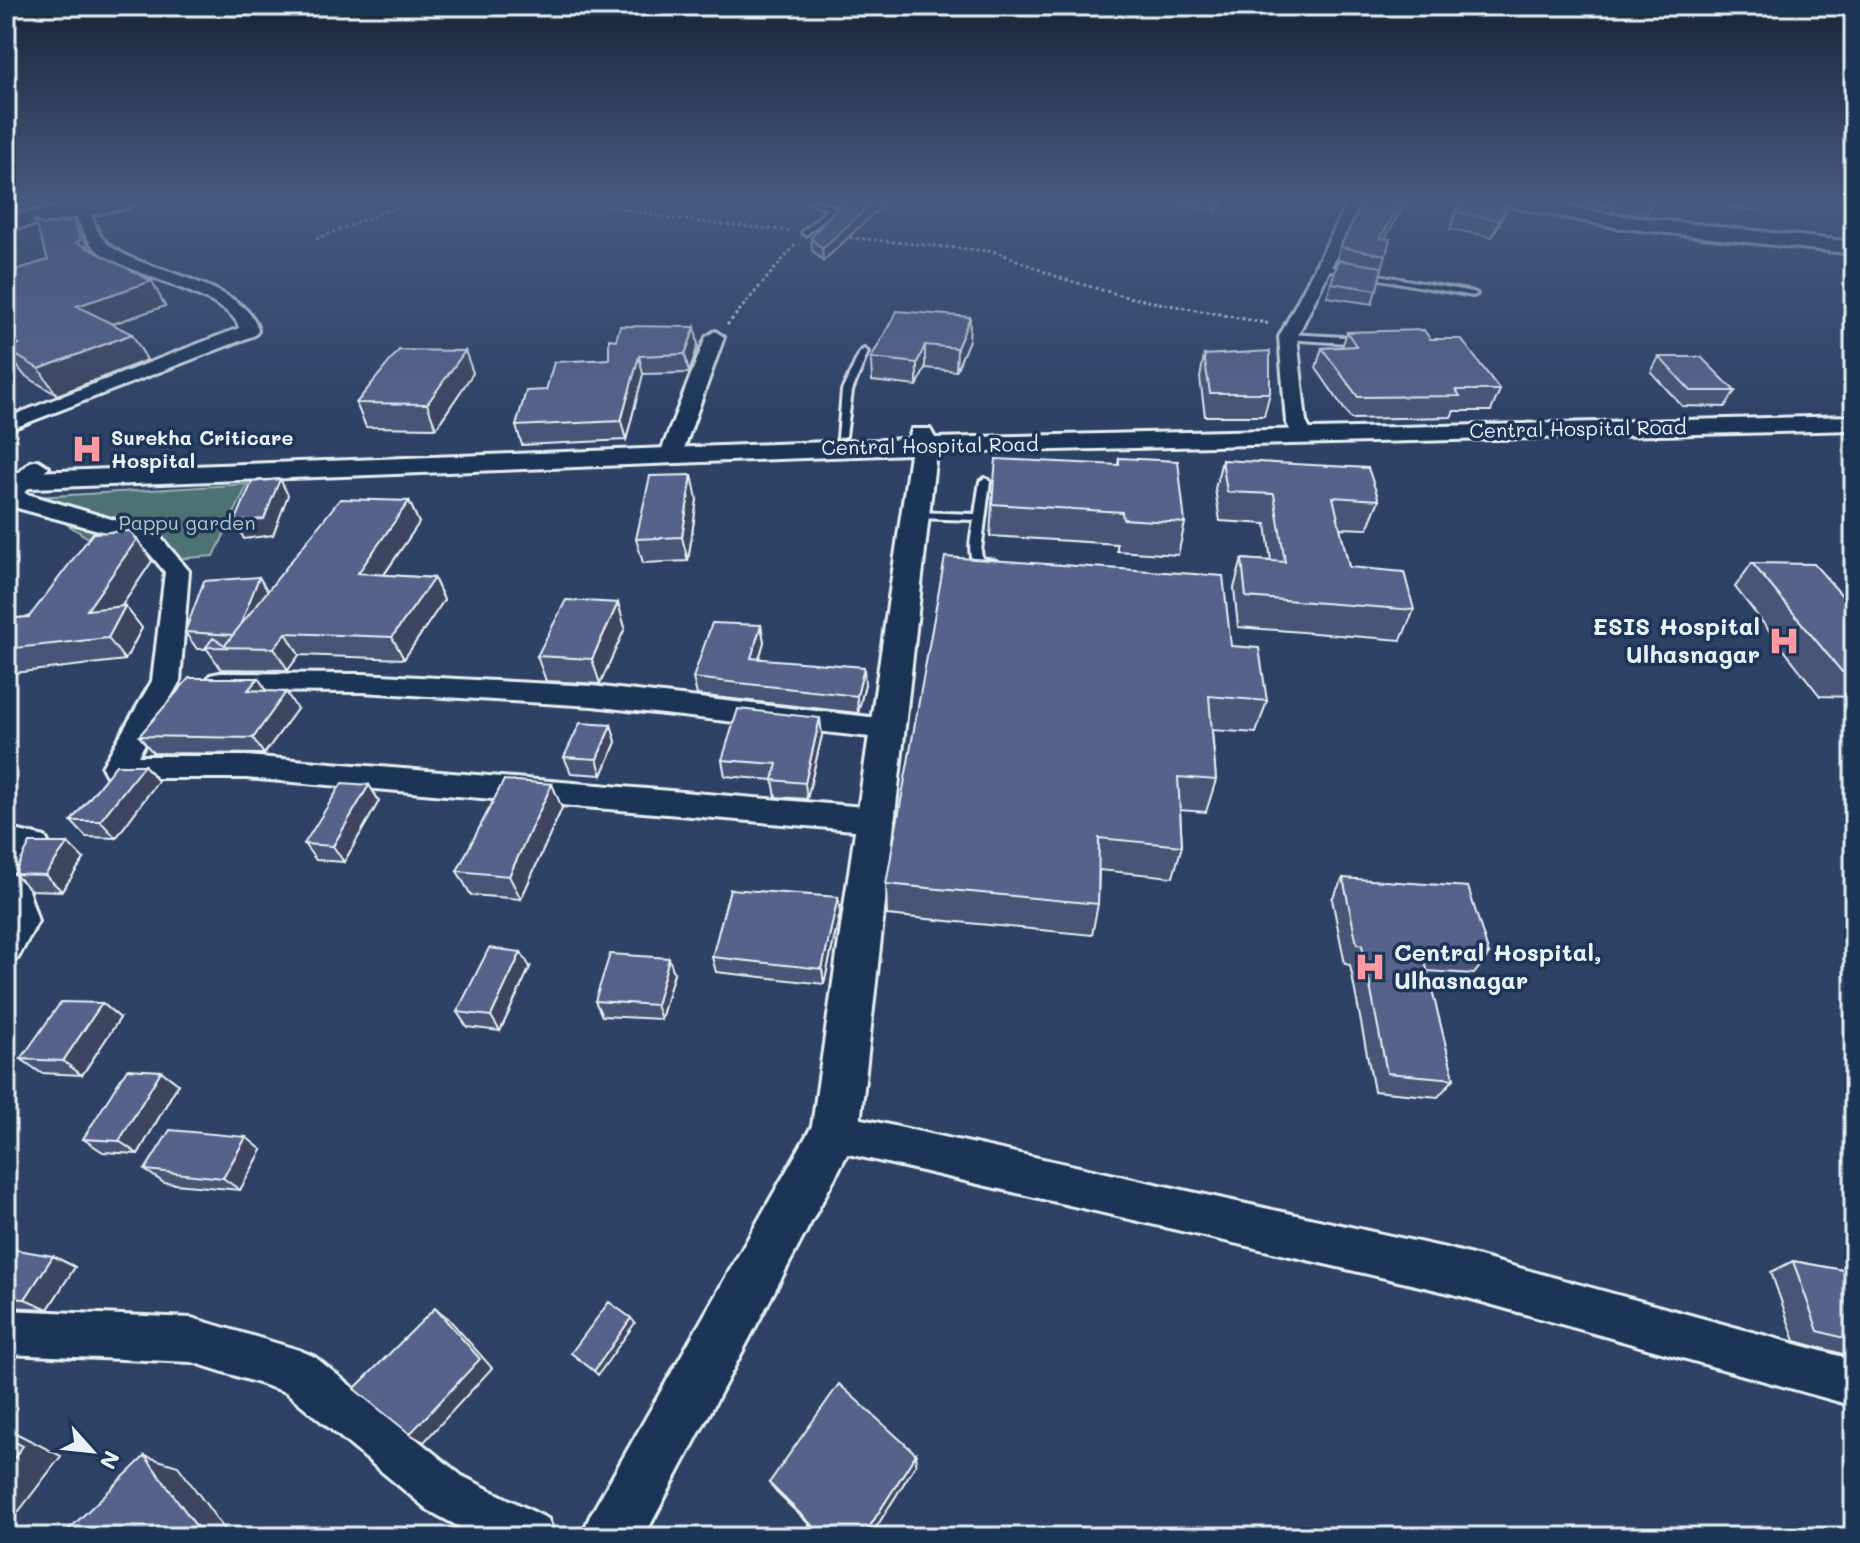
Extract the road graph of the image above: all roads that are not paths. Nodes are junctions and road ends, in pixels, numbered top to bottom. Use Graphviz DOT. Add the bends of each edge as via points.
graph roads {
  1 [pos="155,273"];
  2 [pos="1322,273"];
  3 [pos="1358,273"];
  4 [pos="1473,294"];
  5 [pos="1290,332"];
  6 [pos="715,337"];
  7 [pos="1370,341"];
  8 [pos="864,352"];
  9 [pos="1854,411"];
  10 [pos="1854,423"];
  11 [pos="6,425"];
  12 [pos="1299,428"];
  13 [pos="841,436"];
  14 [pos="923,441"];
  15 [pos="674,448"];
  16 [pos="15,481"];
  17 [pos="985,481"];
  18 [pos="916,515"];
  19 [pos="980,517"];
  20 [pos="1004,563"];
  21 [pos="166,681"];
  22 [pos="888,729"];
  23 [pos="877,820"];
  24 [pos="6,841"];
  25 [pos="6,947"];
  26 [pos="835,1132"];
  27 [pos="6,1332"];
  28 [pos="1854,1383"];
  29 [pos="530,1537"];
  30 [pos="611,1537"];
  1 -- 11 [label="street" via="223,300 246,316 249,331"];
  2 -- 5 [label="street"];
  3 -- 4 [label="lane"];
  5 -- 7 [label="lane"];
  5 -- 12 [label="street"];
  6 -- 15 [label="street"];
  8 -- 13 [label="lane" via="847,391"];
  9 -- 12 [label="street, Central Hospital Road"];
  10 -- 12 [label="street, Central Hospital Road"];
  12 -- 14 [label="street, Central Hospital Road"];
  13 -- 14 [label="street, Central Hospital Road"];
  13 -- 15 [label="street, Central Hospital Road"];
  14 -- 15 [label="street, Central Hospital Road"];
  14 -- 18 [label="street"];
  15 -- 16 [label="street, Central Hospital Road"];
  16 -- 21 [label="street" via="153,543 177,571"];
  17 -- 19 [label="lane"];
  18 -- 19 [label="lane"];
  18 -- 22 [label="street"];
  19 -- 20 [label="lane" via="977,560"];
  21 -- 22 [label="street" via="362,683 592,696"];
  21 -- 23 [label="street" via="117,767 246,767"];
  22 -- 23 [label="street"];
  23 -- 26 [label="street"];
  24 -- 25 [label="street" via="34,846 11,890 21,921"];
  26 -- 28 [label="street" via="1450,1271"];
  26 -- 30 [label="street"];
  27 -- 29 [label="street" via="192,1340 299,1373 445,1493"];
}
